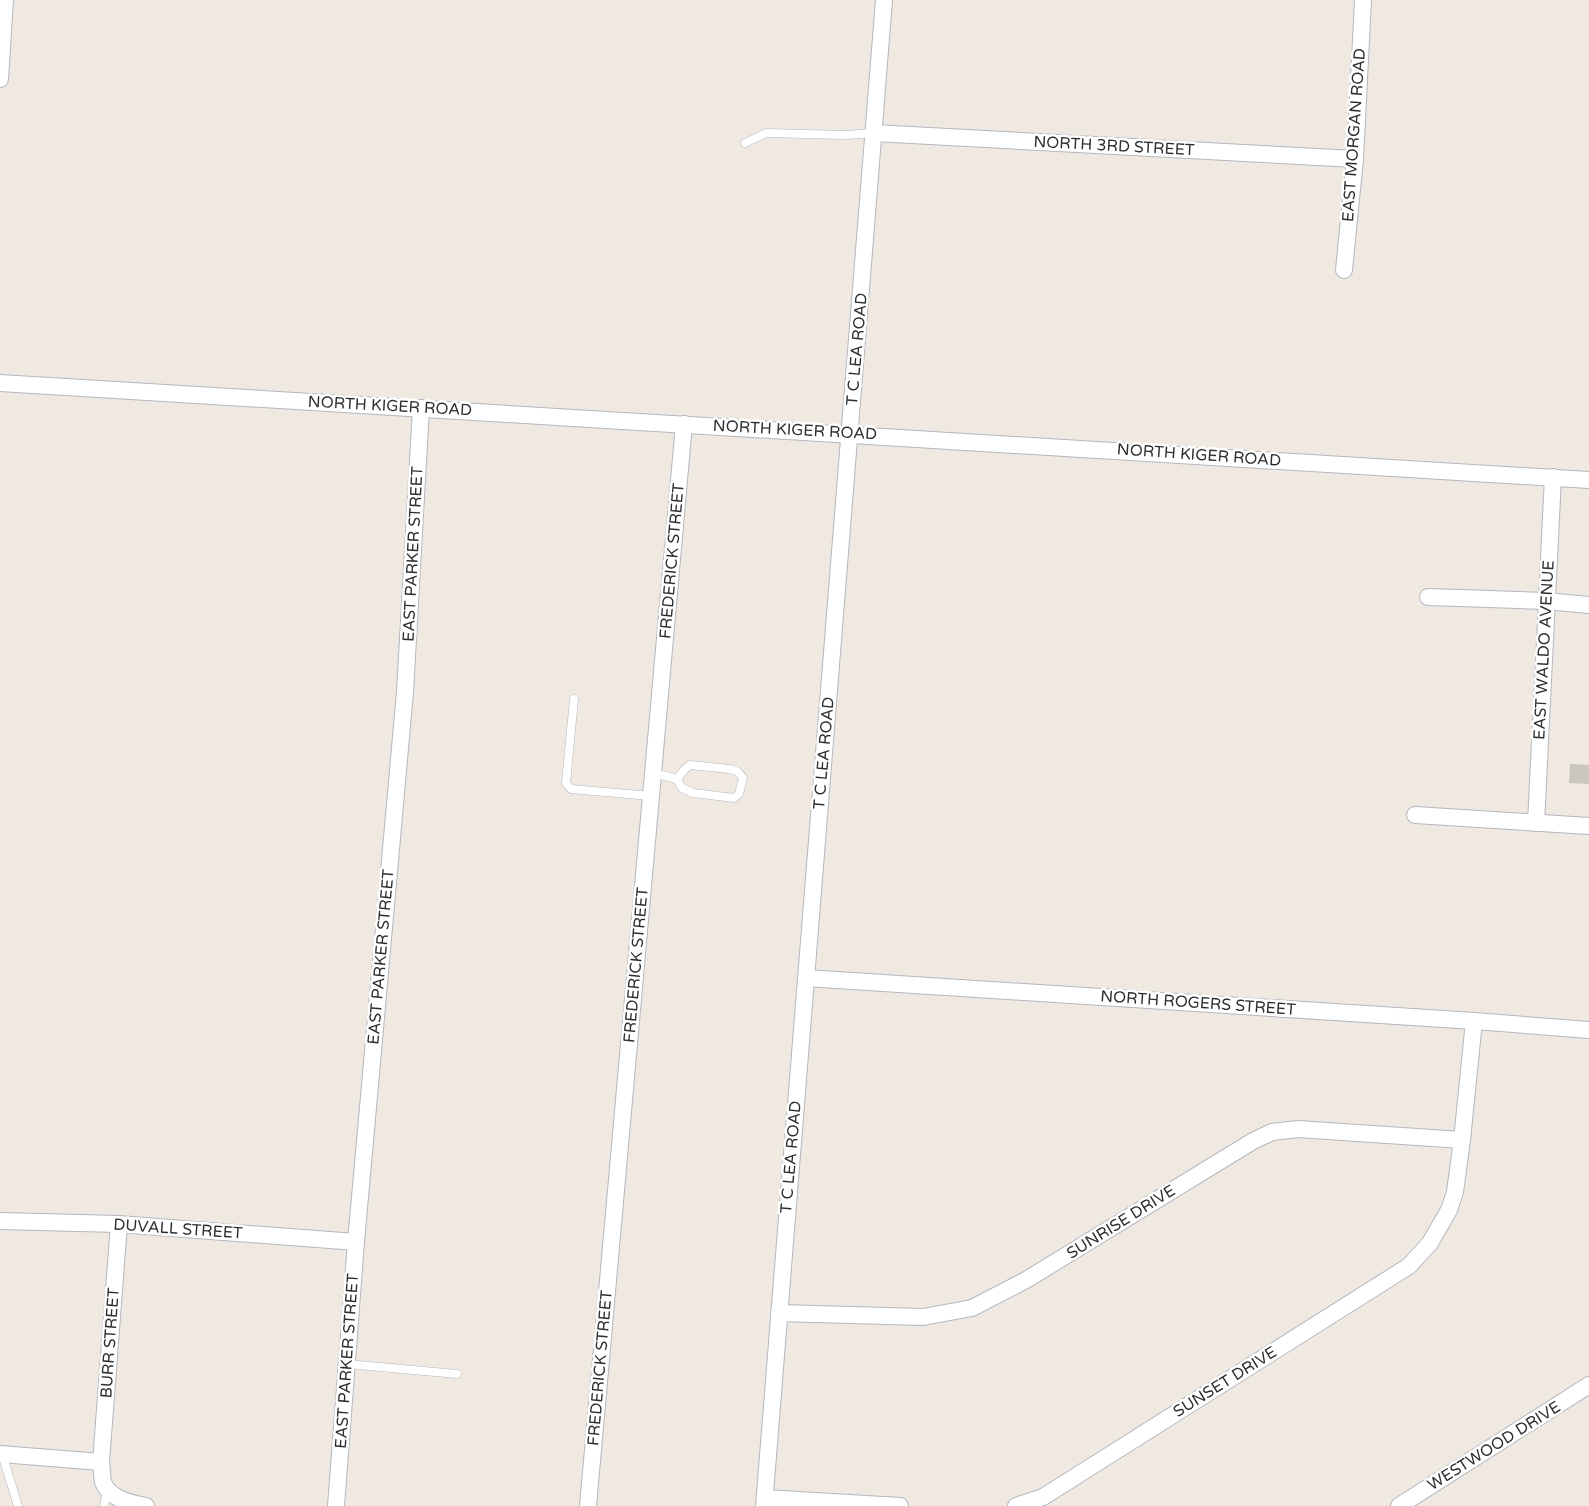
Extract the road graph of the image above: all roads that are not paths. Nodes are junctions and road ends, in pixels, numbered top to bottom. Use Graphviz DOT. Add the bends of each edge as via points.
graph roads {
  1 [pos="5,0"];
  2 [pos="884,0"];
  3 [pos="1363,0"];
  4 [pos="0,79"];
  5 [pos="874,133"];
  6 [pos="745,143"];
  7 [pos="1355,159"];
  8 [pos="1344,270"];
  9 [pos="0,383"];
  10 [pos="421,408"];
  11 [pos="684,424"];
  12 [pos="850,434"];
  13 [pos="1553,477"];
  14 [pos="1589,480"];
  15 [pos="1428,597"];
  16 [pos="1546,601"];
  17 [pos="1589,605"];
  18 [pos="574,699"];
  19 [pos="653,773"];
  20 [pos="677,779"];
  21 [pos="651,796"];
  22 [pos="1416,815"];
  23 [pos="1536,823"];
  24 [pos="1589,826"];
  25 [pos="806,978"];
  26 [pos="1474,1021"];
  27 [pos="1589,1030"];
  28 [pos="1462,1140"];
  29 [pos="0,1221"];
  30 [pos="119,1224"];
  31 [pos="356,1242"];
  32 [pos="779,1313"];
  33 [pos="346,1364"];
  34 [pos="458,1374"];
  35 [pos="1589,1385"];
  36 [pos="1,1454"];
  37 [pos="101,1462"];
  38 [pos="106,1498"];
  39 [pos="765,1502"];
  40 [pos="18,1506"];
  41 [pos="146,1506"];
  42 [pos="336,1506"];
  43 [pos="588,1506"];
  44 [pos="900,1506"];
  45 [pos="1016,1506"];
  46 [pos="1399,1506"];
  1 -- 4 [label="street"];
  2 -- 5 [label="street, T C LEA ROAD"];
  3 -- 7 [label="street, EAST MORGAN ROAD"];
  5 -- 6 [label="lane" via="766,133"];
  5 -- 7 [label="street, NORTH 3RD STREET"];
  5 -- 12 [label="street, T C LEA ROAD"];
  7 -- 8 [label="street, EAST MORGAN ROAD"];
  9 -- 10 [label="street, NORTH KIGER ROAD"];
  10 -- 11 [label="street, NORTH KIGER ROAD"];
  10 -- 31 [label="street, EAST PARKER STREET" via="405,692"];
  11 -- 12 [label="street, NORTH KIGER ROAD"];
  11 -- 19 [label="street, FREDERICK STREET"];
  12 -- 13 [label="street, NORTH KIGER ROAD"];
  12 -- 25 [label="street, T C LEA ROAD"];
  13 -- 14 [label="street, NORTH KIGER ROAD"];
  13 -- 16 [label="street, EAST WALDO AVENUE"];
  15 -- 16 [label="street"];
  16 -- 17 [label="street"];
  16 -- 23 [label="street, EAST WALDO AVENUE"];
  18 -- 21 [label="lane" via="566,782 571,789"];
  19 -- 20 [label="lane"];
  19 -- 21 [label="street, FREDERICK STREET"];
  20 -- 20 [label="lane" via="682,788 693,793 734,798 739,794 743,778 730,769 690,765"];
  21 -- 43 [label="street, FREDERICK STREET"];
  22 -- 23 [label="street"];
  23 -- 24 [label="street"];
  25 -- 26 [label="street, NORTH ROGERS STREET"];
  25 -- 32 [label="street, T C LEA ROAD"];
  26 -- 27 [label="street, NORTH ROGERS STREET"];
  26 -- 28 [label="street, SUNSET DRIVE"];
  28 -- 32 [label="street, SUNRISE DRIVE" via="1298,1130 1272,1132 1026,1280 972,1308 923,1317"];
  28 -- 45 [label="street, SUNSET DRIVE" via="1449,1210 1426,1247 1409,1266 1052,1492"];
  29 -- 30 [label="street, DUVALL STREET"];
  30 -- 31 [label="street, DUVALL STREET"];
  30 -- 37 [label="street, BURR STREET"];
  31 -- 33 [label="street, EAST PARKER STREET"];
  32 -- 39 [label="street, T C LEA ROAD"];
  33 -- 34 [label="lane"];
  33 -- 42 [label="street, EAST PARKER STREET"];
  35 -- 46 [label="street, WESTWOOD DRIVE"];
  36 -- 37 [label="street"];
  36 -- 40 [label="lane"];
  37 -- 38 [label="street, BURR STREET"];
  38 -- 41 [label="street"];
  39 -- 44 [label="street"];
}
